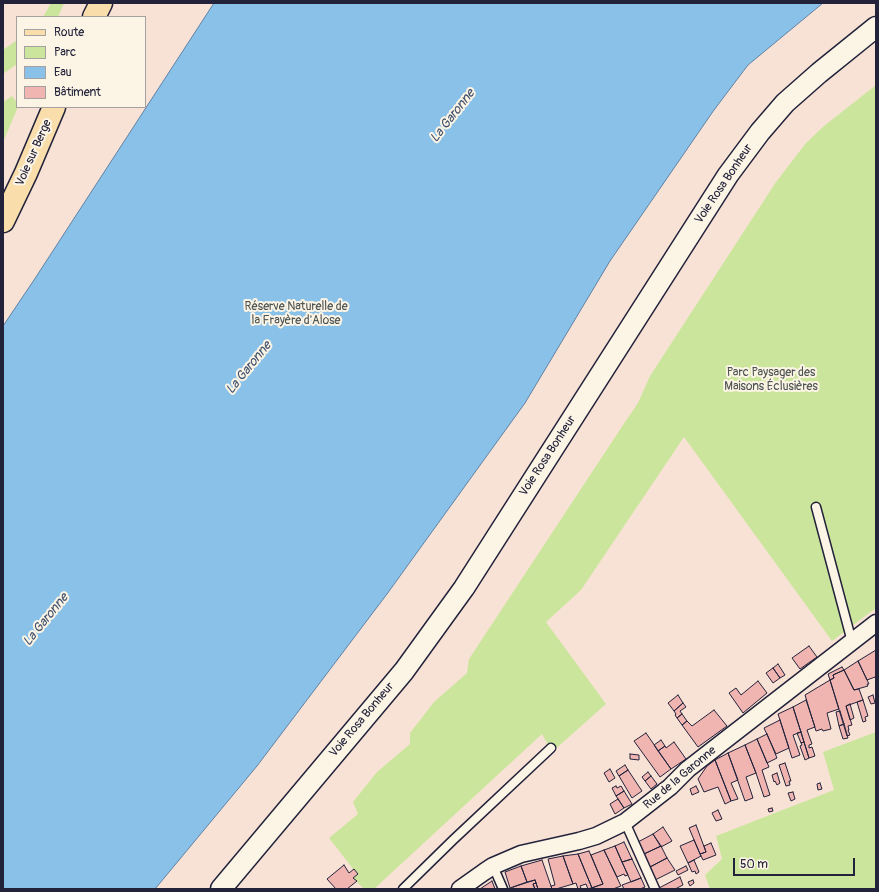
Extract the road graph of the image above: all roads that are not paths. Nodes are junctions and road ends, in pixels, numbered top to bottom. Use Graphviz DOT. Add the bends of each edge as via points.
graph roads {
  1 [pos="876,27"];
  2 [pos="54,108"];
  3 [pos="3,221"];
  4 [pos="816,507"];
  5 [pos="876,623"];
  6 [pos="852,642"];
  7 [pos="551,748"];
  8 [pos="625,822"];
  9 [pos="494,866"];
  10 [pos="221,889"];
  11 [pos="403,889"];
  12 [pos="460,889"];
  13 [pos="503,889"];
  14 [pos="655,889"];
  1 -- 10 [label="street, Voie Rosa Bonheur" via="785,103 760,132 728,176 464,588 404,671"];
  2 -- 3 [label="main road, Voie sur Berge"];
  4 -- 6 [label="lane"];
  5 -- 6 [label="street, Rue de la Garonne"];
  6 -- 8 [label="street, Rue de la Garonne" via="688,769"];
  7 -- 11 [label="lane"];
  8 -- 9 [label="street, Rue de la Garonne" via="606,832 521,854"];
  8 -- 14 [label="lane"];
  9 -- 12 [label="street, Rue de la Garonne"];
  9 -- 13 [label="lane"];
}
